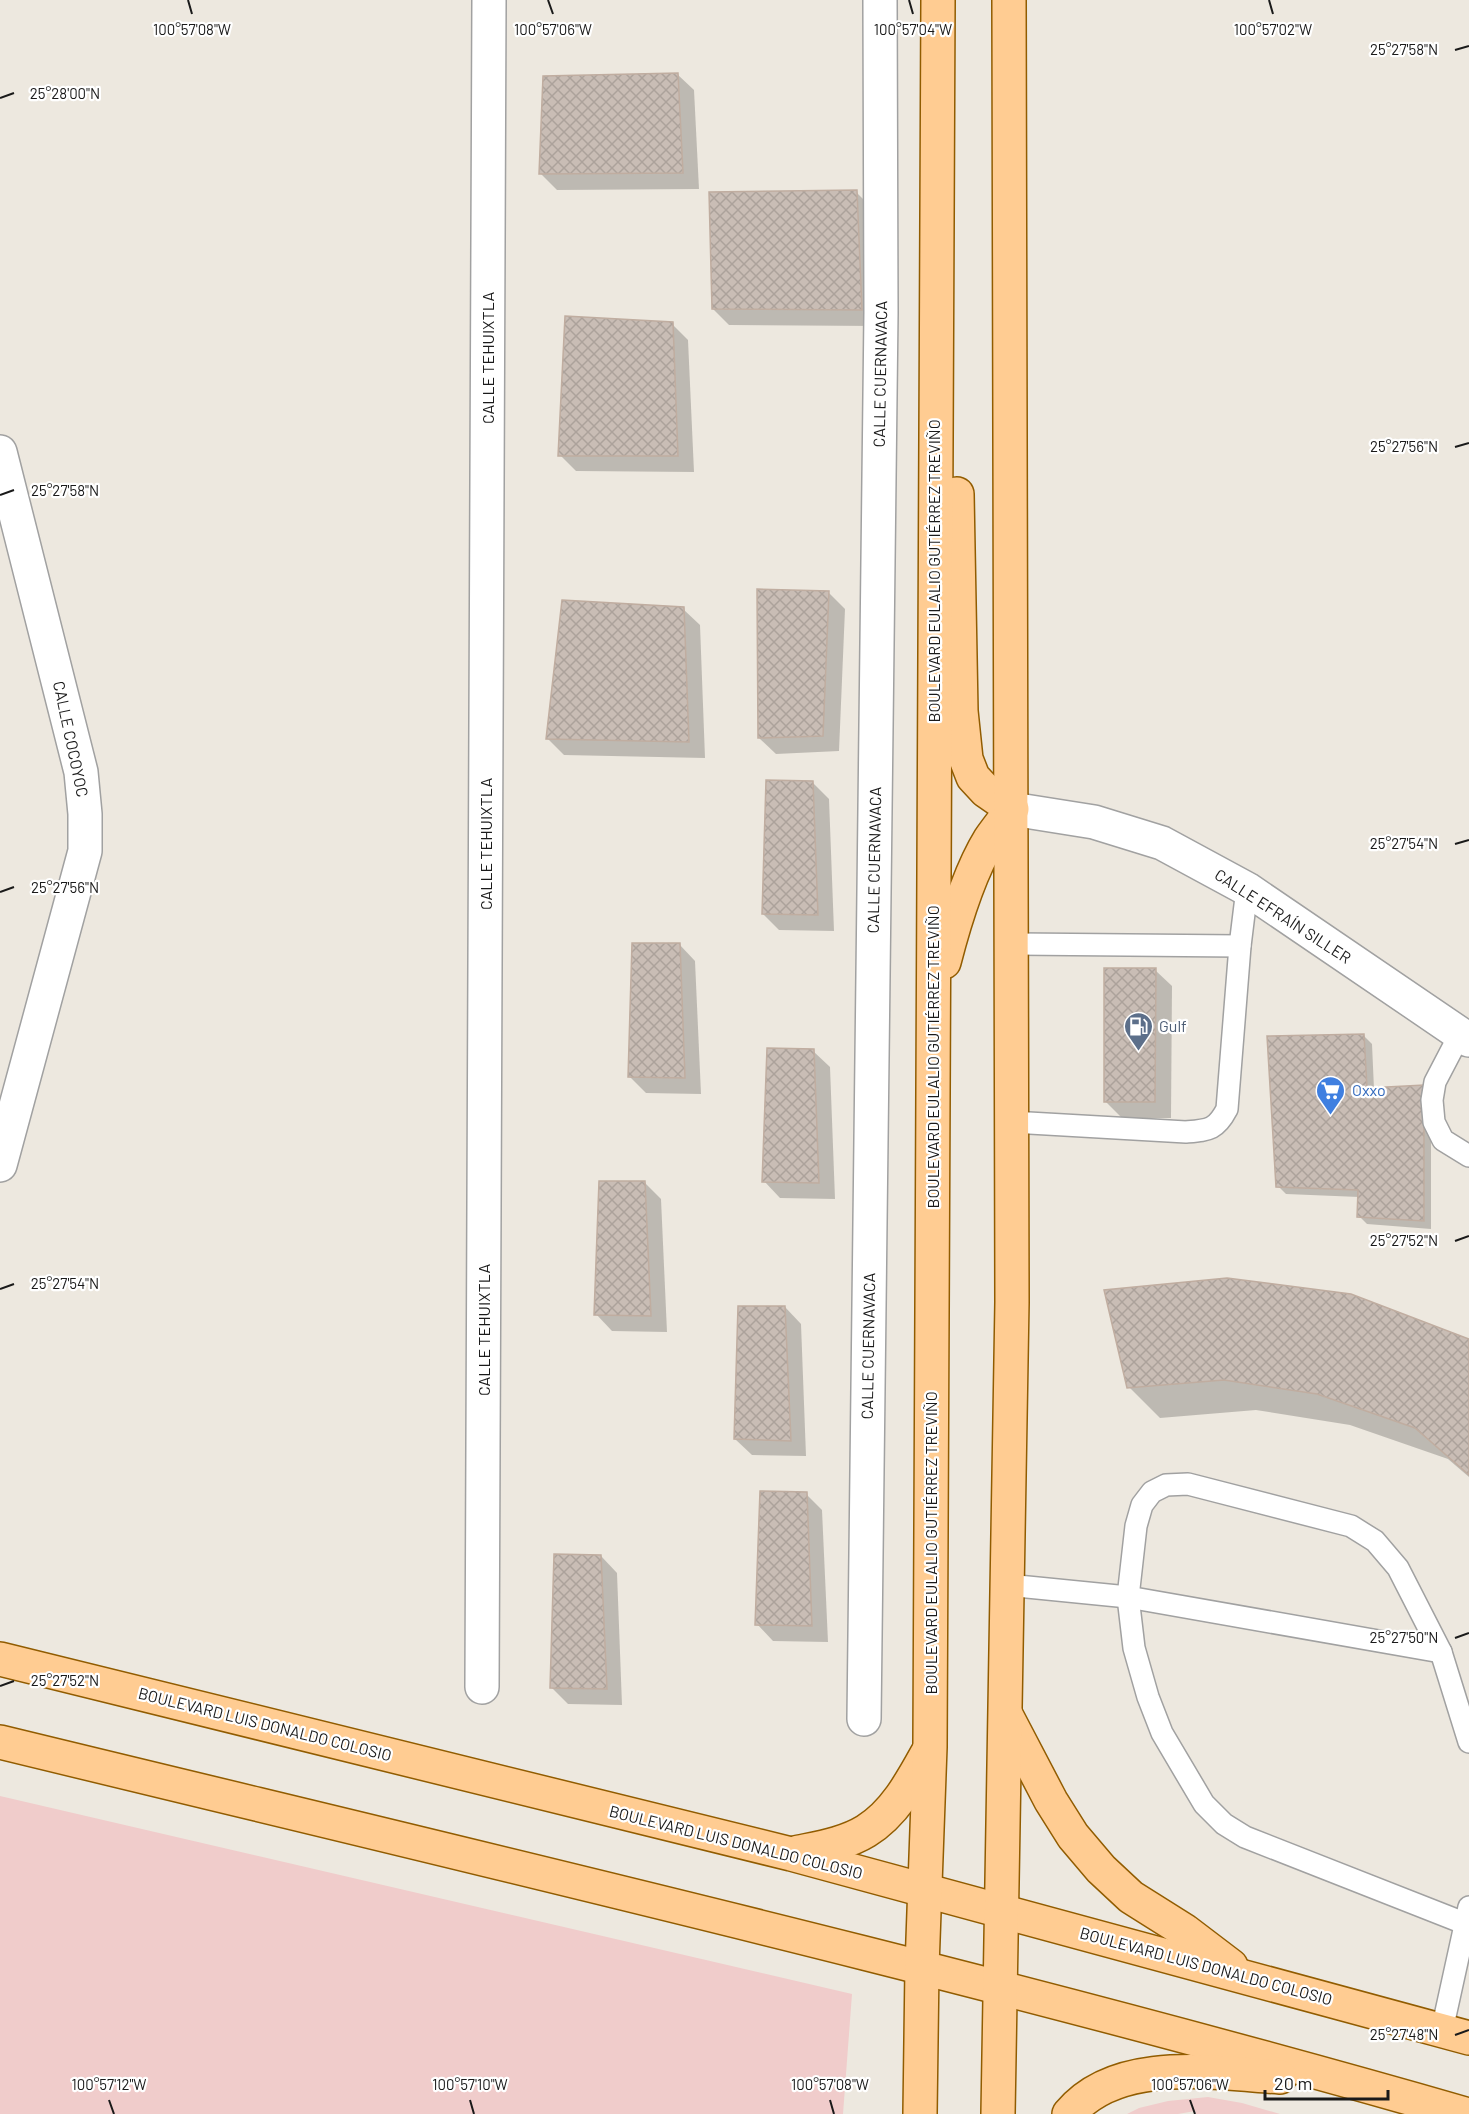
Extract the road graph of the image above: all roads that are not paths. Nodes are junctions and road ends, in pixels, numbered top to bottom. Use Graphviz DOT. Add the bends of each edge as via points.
graph roads {
  1 [pos="489,0"];
  2 [pos="880,0"];
  3 [pos="938,0"];
  4 [pos="1009,0"];
  5 [pos="935,328"];
  6 [pos="0,452"];
  7 [pos="1012,809"];
  8 [pos="1248,889"];
  9 [pos="1012,944"];
  10 [pos="1240,946"];
  11 [pos="933,1004"];
  12 [pos="1465,1037"];
  13 [pos="1012,1122"];
  14 [pos="1469,1156"];
  15 [pos="0,1166"];
  16 [pos="1007,1585"];
  17 [pos="1128,1598"];
  18 [pos="1441,1653"];
  19 [pos="0,1659"];
  20 [pos="482,1687"];
  21 [pos="1005,1714"];
  22 [pos="864,1719"];
  23 [pos="0,1742"];
  24 [pos="1469,1742"];
  25 [pos="930,1747"];
  26 [pos="791,1854"];
  27 [pos="925,1891"];
  28 [pos="1001,1910"];
  29 [pos="1468,1919"];
  30 [pos="922,1967"];
  31 [pos="1241,1975"];
  32 [pos="1000,1988"];
  33 [pos="1455,2034"];
  34 [pos="1346,2080"];
  35 [pos="920,2114"];
  36 [pos="999,2114"];
  37 [pos="1069,2114"];
  38 [pos="1465,2114"];
  1 -- 20 [label="street, CALLE TEHUIXTLA"];
  2 -- 22 [label="street, CALLE CUERNAVACA"];
  3 -- 5 [label="main road, BOULEVARD EULALIO GUTIÉRREZ TREVIÑO"];
  4 -- 7 [label="main road"];
  5 -- 7 [label="main road" via="955,411 961,711 966,759 973,777"];
  5 -- 11 [label="main road, BOULEVARD EULALIO GUTIÉRREZ TREVIÑO"];
  6 -- 15 [label="street, CALLE COCOYOC" via="68,715 86,814 85,851"];
  7 -- 8 [label="street, CALLE EFRAÍN SILLER" via="1094,822 1162,843"];
  7 -- 9 [label="main road"];
  7 -- 11 [label="main road" via="989,840 971,880 952,930"];
  8 -- 10 [label="lane"];
  8 -- 12 [label="street, CALLE EFRAÍN SILLER"];
  9 -- 10 [label="lane"];
  9 -- 13 [label="main road"];
  10 -- 13 [label="lane" via="1227,1109 1220,1123 1186,1132"];
  11 -- 25 [label="main road, BOULEVARD EULALIO GUTIÉRREZ TREVIÑO"];
  12 -- 14 [label="lane" via="1435,1082 1432,1100 1434,1122 1443,1140"];
  13 -- 16 [label="main road"];
  16 -- 17 [label="lane"];
  16 -- 21 [label="main road"];
  17 -- 18 [label="lane"];
  17 -- 18 [label="lane" via="1142,1505 1152,1492 1166,1485 1188,1484 1351,1526 1375,1541 1398,1568"];
  17 -- 29 [label="lane" via="1134,1648 1162,1733 1204,1804 1224,1824 1245,1837"];
  18 -- 24 [label="lane"];
  19 -- 26 [label="main road, BOULEVARD LUIS DONALDO COLOSIO"];
  21 -- 28 [label="main road"];
  21 -- 31 [label="main road" via="1051,1801 1073,1836 1101,1869 1131,1897 1185,1931"];
  23 -- 30 [label="main road"];
  25 -- 26 [label="main road" via="911,1783 890,1810 866,1831 834,1844"];
  25 -- 27 [label="main road, BOULEVARD EULALIO GUTIÉRREZ TREVIÑO"];
  26 -- 27 [label="main road, BOULEVARD LUIS DONALDO COLOSIO"];
  27 -- 28 [label="main road, BOULEVARD LUIS DONALDO COLOSIO"];
  27 -- 30 [label="main road, BOULEVARD EULALIO GUTIÉRREZ TREVIÑO"];
  28 -- 31 [label="main road, BOULEVARD LUIS DONALDO COLOSIO"];
  28 -- 32 [label="main road"];
  29 -- 33 [label="lane"];
  30 -- 32 [label="main road"];
  30 -- 35 [label="main road, BOULEVARD EULALIO GUTIÉRREZ TREVIÑO"];
  31 -- 33 [label="main road, BOULEVARD LUIS DONALDO COLOSIO"];
  32 -- 34 [label="main road"];
  32 -- 36 [label="main road"];
  34 -- 37 [label="main road" via="1177,2071 1134,2077 1095,2091"];
  34 -- 38 [label="main road"];
}
